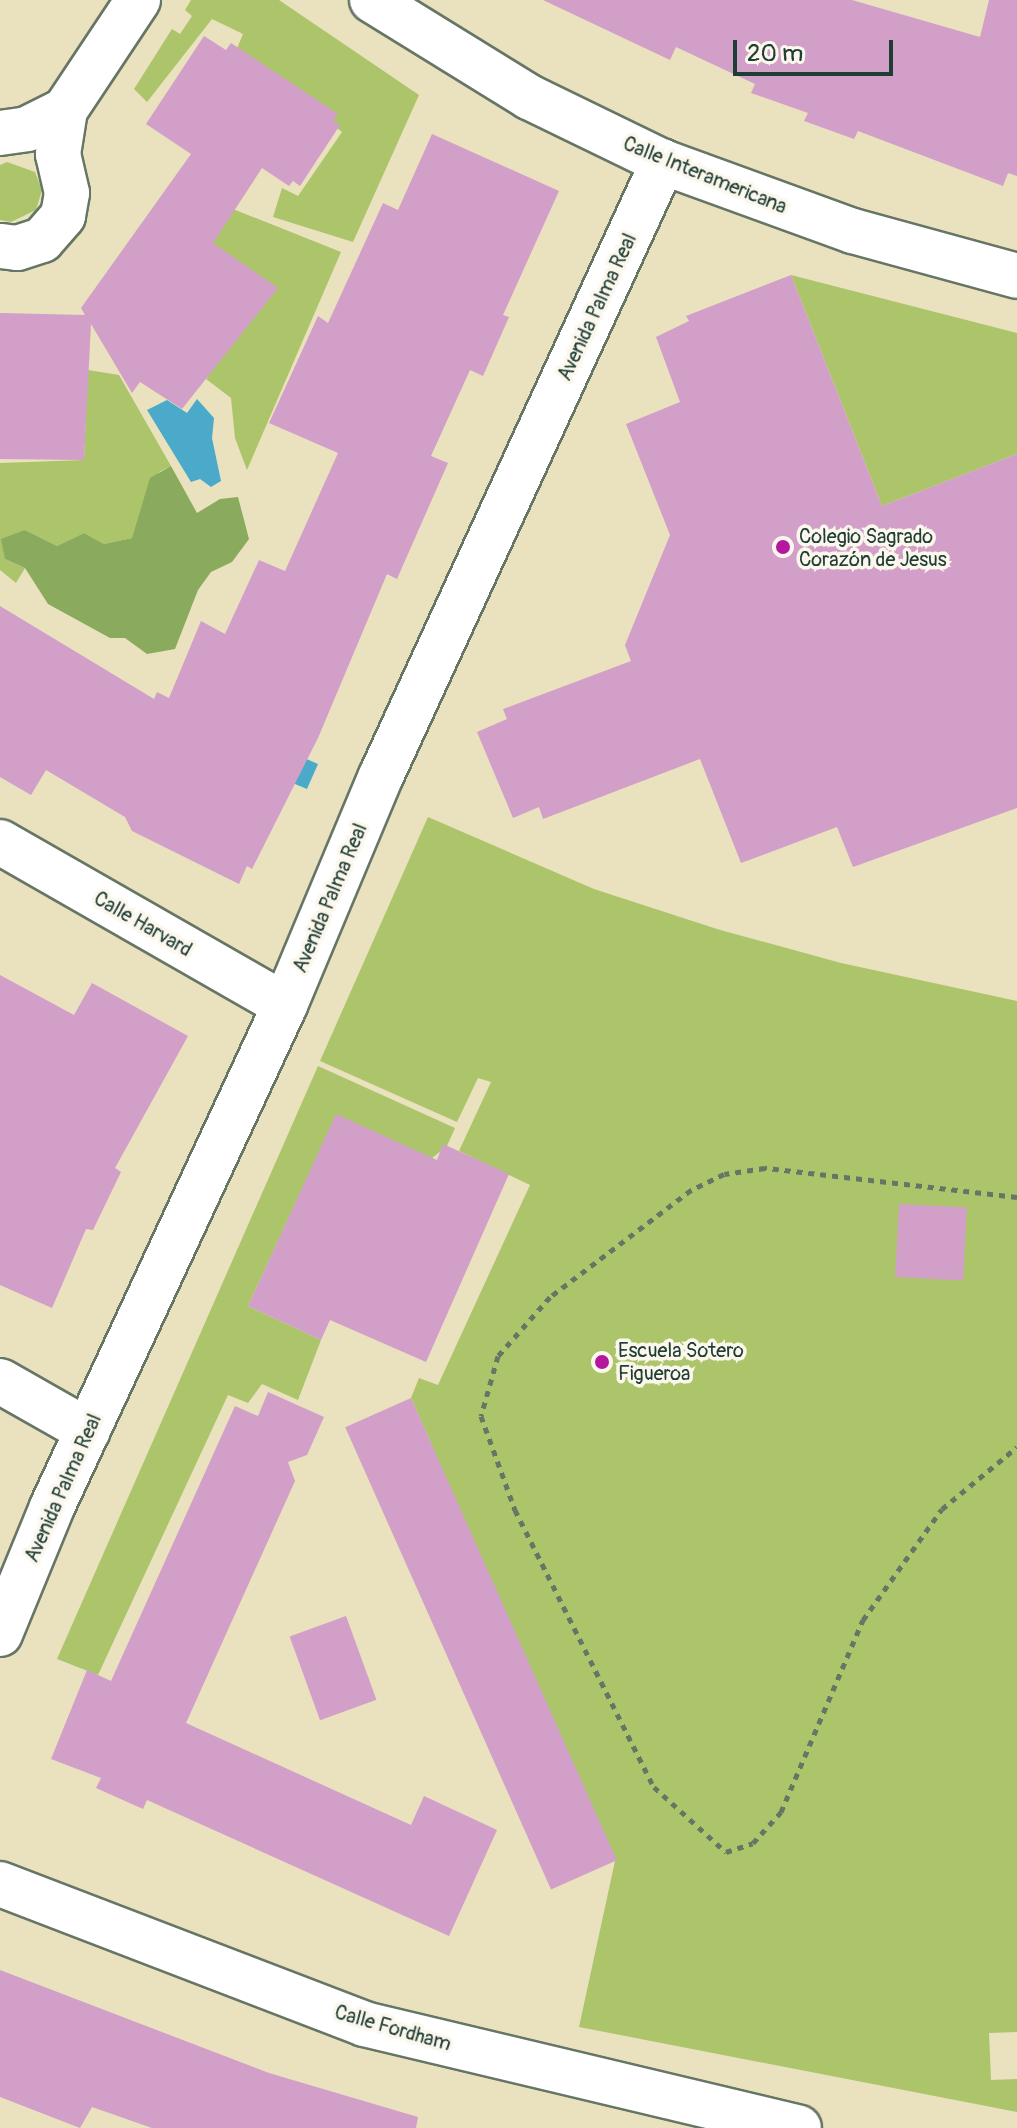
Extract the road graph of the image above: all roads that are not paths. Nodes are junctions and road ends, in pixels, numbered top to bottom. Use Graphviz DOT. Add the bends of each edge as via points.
graph roads {
  1 [pos="138,0"];
  2 [pos="372,0"];
  3 [pos="65,110"];
  4 [pos="0,133"];
  5 [pos="663,162"];
  6 [pos="0,246"];
  7 [pos="1017,276"];
  8 [pos="0,842"];
  9 [pos="285,1005"];
  10 [pos="0,1381"];
  11 [pos="88,1431"];
  12 [pos="0,1634"];
  13 [pos="0,1884"];
  14 [pos="799,2128"];
  1 -- 3 [label="street"];
  2 -- 5 [label="street, Calle Interamericana" via="529,97"];
  3 -- 4 [label="street" via="27,129"];
  3 -- 6 [label="street" via="58,154 67,193 63,216 42,240"];
  5 -- 7 [label="street, Calle Interamericana" via="853,231"];
  5 -- 9 [label="street, Avenida Palma Real" via="381,776"];
  8 -- 9 [label="street, Calle Harvard"];
  9 -- 11 [label="street, Avenida Palma Real"];
  10 -- 11 [label="street"];
  11 -- 12 [label="street, Avenida Palma Real"];
  13 -- 14 [label="street, Calle Fordham" via="364,2024"];
}
